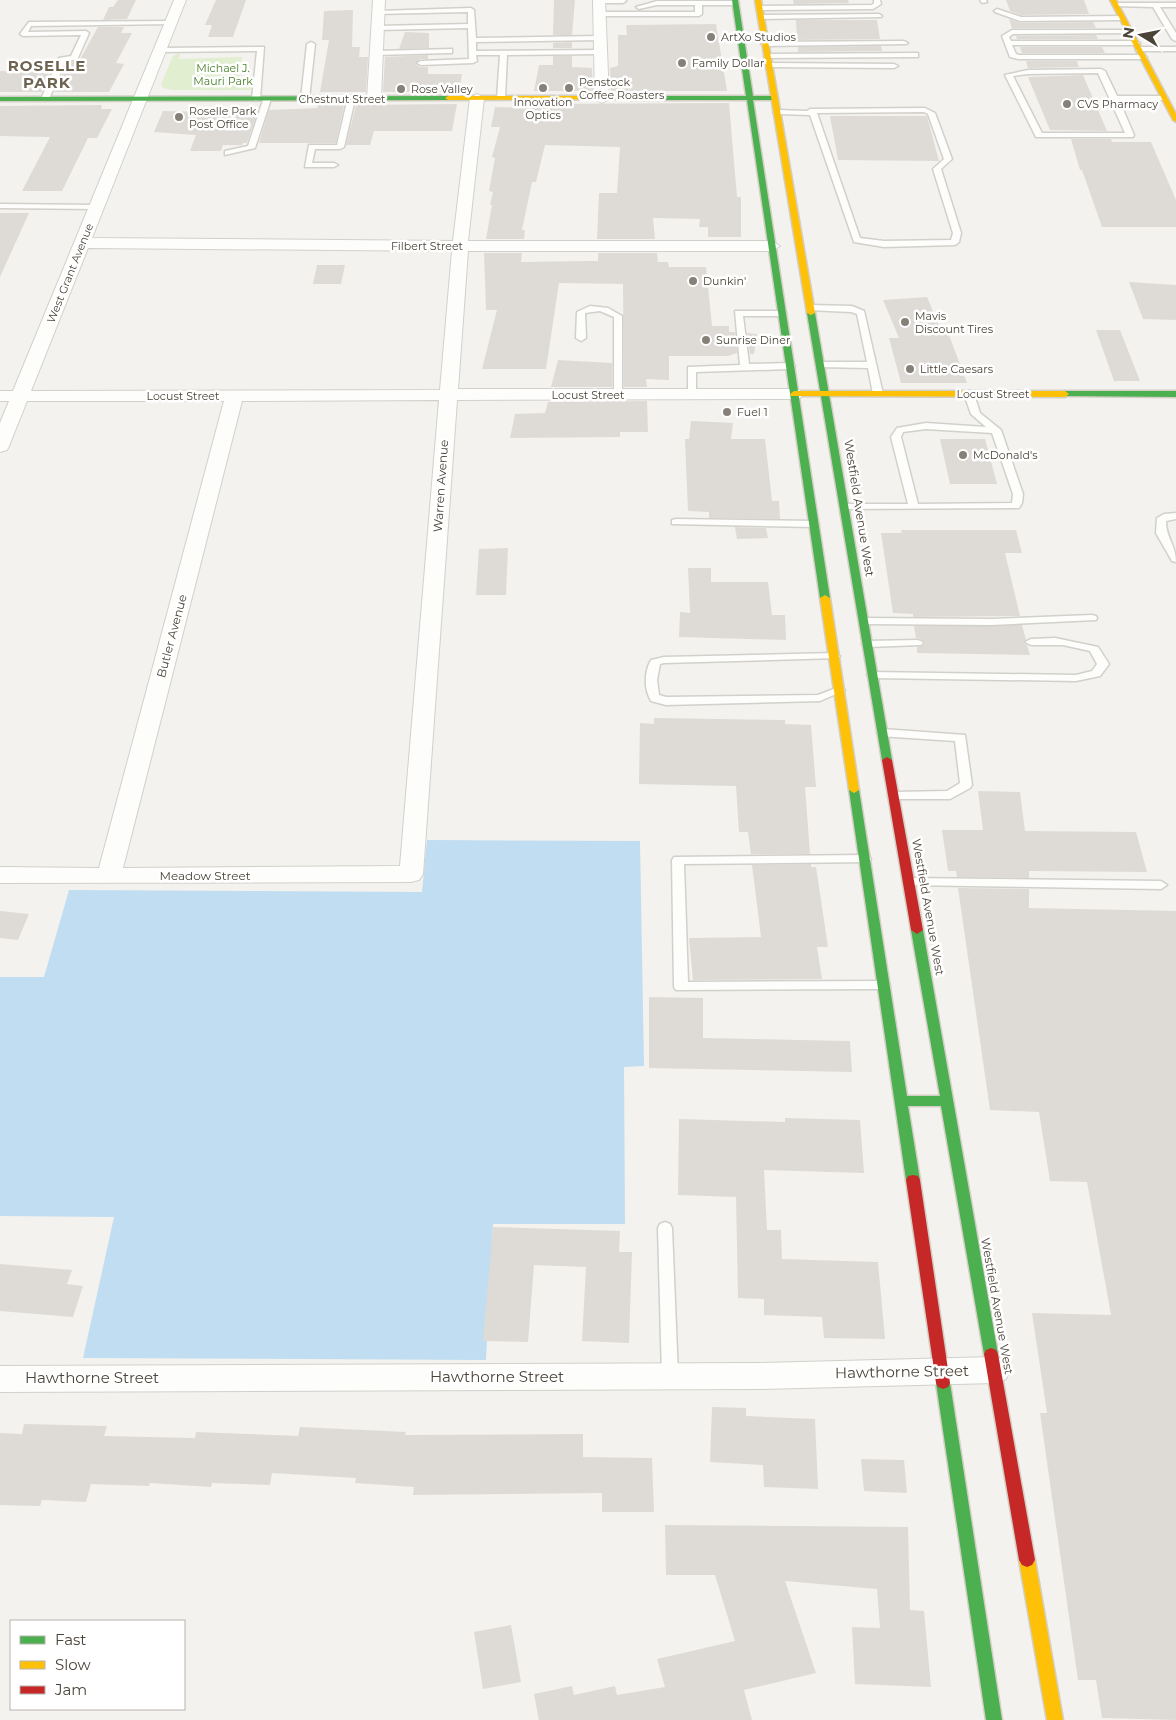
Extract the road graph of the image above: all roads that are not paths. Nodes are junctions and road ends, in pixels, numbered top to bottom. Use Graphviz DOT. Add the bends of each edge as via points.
graph roads {
  1 [pos="180,0"];
  2 [pos="877,0"];
  3 [pos="735,2"];
  4 [pos="698,3"];
  5 [pos="1114,3"];
  6 [pos="623,4"];
  7 [pos="638,4"];
  8 [pos="1176,4"];
  9 [pos="1154,5"];
  10 [pos="378,6"];
  11 [pos="599,6"];
  12 [pos="759,8"];
  13 [pos="997,11"];
  14 [pos="879,16"];
  15 [pos="1122,18"];
  16 [pos="171,23"];
  17 [pos="90,24"];
  18 [pos="473,26"];
  19 [pos="377,28"];
  20 [pos="1130,32"];
  21 [pos="86,33"];
  22 [pos="1176,39"];
  23 [pos="473,40"];
  24 [pos="904,43"];
  25 [pos="1008,43"];
  26 [pos="312,44"];
  27 [pos="601,45"];
  28 [pos="1176,49"];
  29 [pos="160,50"];
  30 [pos="1139,50"];
  31 [pos="449,52"];
  32 [pos="376,53"];
  33 [pos="504,53"];
  34 [pos="473,54"];
  35 [pos="767,55"];
  36 [pos="915,55"];
  37 [pos="421,63"];
  38 [pos="894,66"];
  39 [pos="477,98"];
  40 [pos="501,98"];
  41 [pos="750,98"];
  42 [pos="775,98"];
  43 [pos="1114,98"];
  44 [pos="1170,98"];
  45 [pos="0,99"];
  46 [pos="45,99"];
  47 [pos="140,99"];
  48 [pos="261,99"];
  49 [pos="305,99"];
  50 [pos="351,99"];
  51 [pos="374,99"];
  52 [pos="602,99"];
  53 [pos="810,111"];
  54 [pos="777,112"];
  55 [pos="1176,120"];
  56 [pos="228,153"];
  57 [pos="334,165"];
  58 [pos="0,206"];
  59 [pos="96,207"];
  60 [pos="82,243"];
  61 [pos="460,246"];
  62 [pos="772,246"];
  63 [pos="811,308"];
  64 [pos="782,313"];
  65 [pos="582,338"];
  66 [pos="821,365"];
  67 [pos="872,365"];
  68 [pos="790,366"];
  69 [pos="745,367"];
  70 [pos="794,394"];
  71 [pos="826,394"];
  72 [pos="878,394"];
  73 [pos="969,394"];
  74 [pos="1176,394"];
  75 [pos="619,395"];
  76 [pos="691,395"];
  77 [pos="0,396"];
  78 [pos="20,396"];
  79 [pos="234,396"];
  80 [pos="448,396"];
  81 [pos="996,430"];
  82 [pos="0,446"];
  83 [pos="914,506"];
  84 [pos="846,507"];
  85 [pos="1176,516"];
  86 [pos="676,522"];
  87 [pos="814,524"];
  88 [pos="1176,559"];
  89 [pos="1092,618"];
  90 [pos="864,621"];
  91 [pos="1031,642"];
  92 [pos="917,643"];
  93 [pos="868,644"];
  94 [pos="834,656"];
  95 [pos="873,675"];
  96 [pos="844,690"];
  97 [pos="883,733"];
  98 [pos="894,796"];
  99 [pos="864,859"];
  100 [pos="0,874"];
  101 [pos="411,874"];
  102 [pos="109,876"];
  103 [pos="910,882"];
  104 [pos="1161,885"];
  105 [pos="883,986"];
  106 [pos="900,1101"];
  107 [pos="947,1101"];
  108 [pos="665,1228"];
  109 [pos="995,1370"];
  110 [pos="942,1371"];
  111 [pos="670,1376"];
  112 [pos="0,1379"];
  113 [pos="994,1720"];
  114 [pos="1055,1720"];
  1 -- 16 [label="street, West Grant Avenue"];
  2 -- 12 [label="lane" via="874,7"];
  3 -- 4 [label="lane"];
  3 -- 41 [label="main road"];
  4 -- 7 [label="lane"];
  4 -- 11 [label="lane" via="700,14"];
  5 -- 9 [label="lane"];
  5 -- 15 [label="main road"];
  6 -- 11 [label="lane"];
  8 -- 9 [label="lane"];
  9 -- 22 [label="lane"];
  10 -- 18 [label="lane" via="471,10"];
  10 -- 19 [label="street"];
  11 -- 27 [label="street"];
  12 -- 14 [label="lane"];
  12 -- 35 [label="main road, Westfield Avenue West"];
  13 -- 15 [label="lane" via="1020,19"];
  15 -- 20 [label="main road"];
  16 -- 17 [label="lane"];
  16 -- 29 [label="street, West Grant Avenue"];
  17 -- 21 [label="lane"];
  17 -- 21 [label="lane" via="28,24 24,34"];
  18 -- 19 [label="lane"];
  18 -- 23 [label="lane"];
  19 -- 32 [label="street"];
  20 -- 25 [label="lane" via="1009,32 1005,36"];
  20 -- 30 [label="main road"];
  21 -- 46 [label="lane" via="74,58 63,58"];
  23 -- 27 [label="lane"];
  23 -- 34 [label="lane"];
  24 -- 35 [label="lane"];
  25 -- 30 [label="lane"];
  25 -- 30 [label="lane" via="1013,55 1018,57"];
  26 -- 49 [label="lane"];
  27 -- 33 [label="lane"];
  27 -- 52 [label="street"];
  28 -- 30 [label="lane"];
  29 -- 47 [label="street, West Grant Avenue"];
  29 -- 48 [label="lane" via="261,49"];
  30 -- 44 [label="main road"];
  31 -- 32 [label="lane"];
  32 -- 51 [label="street"];
  33 -- 34 [label="lane"];
  33 -- 40 [label="lane"];
  34 -- 37 [label="lane" via="473,61"];
  35 -- 36 [label="lane"];
  35 -- 38 [label="lane"];
  35 -- 42 [label="main road, Westfield Avenue West"];
  39 -- 40 [label="main road, Chestnut Street"];
  39 -- 51 [label="main road, Chestnut Street"];
  39 -- 61 [label="street, Warren Avenue"];
  40 -- 52 [label="main road, Chestnut Street"];
  41 -- 42 [label="main road, Chestnut Street"];
  41 -- 52 [label="main road, Chestnut Street"];
  41 -- 62 [label="main road"];
  42 -- 54 [label="main road, Westfield Avenue West"];
  43 -- 43 [label="lane" via="1130,135 1039,135 1009,75 1101,71"];
  43 -- 44 [label="lane"];
  44 -- 55 [label="main road"];
  45 -- 46 [label="main road, Chestnut Street"];
  46 -- 47 [label="main road, Chestnut Street"];
  47 -- 48 [label="main road, Chestnut Street"];
  47 -- 59 [label="street, West Grant Avenue"];
  48 -- 49 [label="main road, Chestnut Street"];
  48 -- 56 [label="lane" via="251,148"];
  49 -- 50 [label="main road, Chestnut Street"];
  50 -- 51 [label="main road, Chestnut Street"];
  50 -- 57 [label="lane" via="340,147 312,147 308,165"];
  53 -- 53 [label="lane" via="816,118 857,240 884,244 955,242 957,233 937,169 948,159 931,113 925,110"];
  53 -- 54 [label="lane"];
  54 -- 63 [label="main road, Westfield Avenue West"];
  58 -- 59 [label="lane"];
  59 -- 60 [label="street, West Grant Avenue"];
  60 -- 61 [label="street, Filbert Street"];
  60 -- 78 [label="street, West Grant Avenue"];
  61 -- 62 [label="street, Filbert Street"];
  61 -- 80 [label="street, Warren Avenue"];
  62 -- 64 [label="main road"];
  63 -- 66 [label="main road, Westfield Avenue West"];
  63 -- 67 [label="lane" via="859,310"];
  64 -- 68 [label="main road"];
  64 -- 69 [label="lane" via="738,313"];
  65 -- 75 [label="lane" via="581,312 593,308 618,316"];
  66 -- 67 [label="lane"];
  66 -- 71 [label="main road, Westfield Avenue West"];
  67 -- 72 [label="lane"];
  68 -- 69 [label="lane"];
  68 -- 70 [label="main road"];
  69 -- 76 [label="lane" via="691,369"];
  70 -- 71 [label="main road, Locust Street"];
  70 -- 76 [label="street, Locust Street"];
  70 -- 87 [label="main road"];
  71 -- 72 [label="main road, Locust Street"];
  71 -- 84 [label="main road, Westfield Avenue West"];
  72 -- 73 [label="main road, Locust Street"];
  73 -- 74 [label="main road, Locust Street"];
  73 -- 81 [label="lane" via="976,414"];
  75 -- 76 [label="street, Locust Street"];
  75 -- 80 [label="street, Locust Street"];
  77 -- 78 [label="street, Locust Street"];
  78 -- 79 [label="street, Locust Street"];
  78 -- 82 [label="street, West Grant Avenue"];
  79 -- 80 [label="street, Locust Street"];
  79 -- 102 [label="street, Butler Avenue"];
  80 -- 101 [label="street, Warren Avenue"];
  81 -- 83 [label="lane" via="926,426 900,430 896,437"];
  81 -- 83 [label="lane" via="1018,494 1015,506"];
  83 -- 84 [label="lane"];
  84 -- 90 [label="main road, Westfield Avenue West"];
  85 -- 88 [label="lane" via="1160,520 1161,533"];
  86 -- 87 [label="lane"];
  87 -- 94 [label="main road"];
  89 -- 90 [label="lane" via="991,622"];
  90 -- 93 [label="main road, Westfield Avenue West"];
  91 -- 95 [label="lane" via="1082,645 1094,649 1103,664 1096,674 1076,678"];
  92 -- 93 [label="lane"];
  93 -- 95 [label="main road, Westfield Avenue West"];
  94 -- 96 [label="main road"];
  94 -- 96 [label="lane" via="664,660 652,666 652,694 655,699 666,701 786,699 820,698"];
  95 -- 97 [label="main road, Westfield Avenue West" via="870,690"];
  96 -- 99 [label="main road"];
  97 -- 98 [label="main road, Westfield Avenue West"];
  97 -- 98 [label="lane" via="961,738 966,785 950,794"];
  98 -- 103 [label="main road, Westfield Avenue West"];
  99 -- 105 [label="main road"];
  99 -- 105 [label="lane" via="678,860 682,987"];
  100 -- 102 [label="street, Meadow Street"];
  101 -- 102 [label="street, Meadow Street"];
  103 -- 104 [label="lane"];
  103 -- 107 [label="main road, Westfield Avenue West"];
  105 -- 106 [label="main road"];
  106 -- 107 [label="main road"];
  106 -- 110 [label="main road"];
  107 -- 109 [label="main road, Westfield Avenue West"];
  108 -- 111 [label="lane"];
  109 -- 110 [label="street, Hawthorne Street"];
  109 -- 114 [label="main road, Westfield Avenue West"];
  110 -- 111 [label="street, Hawthorne Street"];
  110 -- 113 [label="main road"];
  111 -- 112 [label="street, Hawthorne Street"];
}
